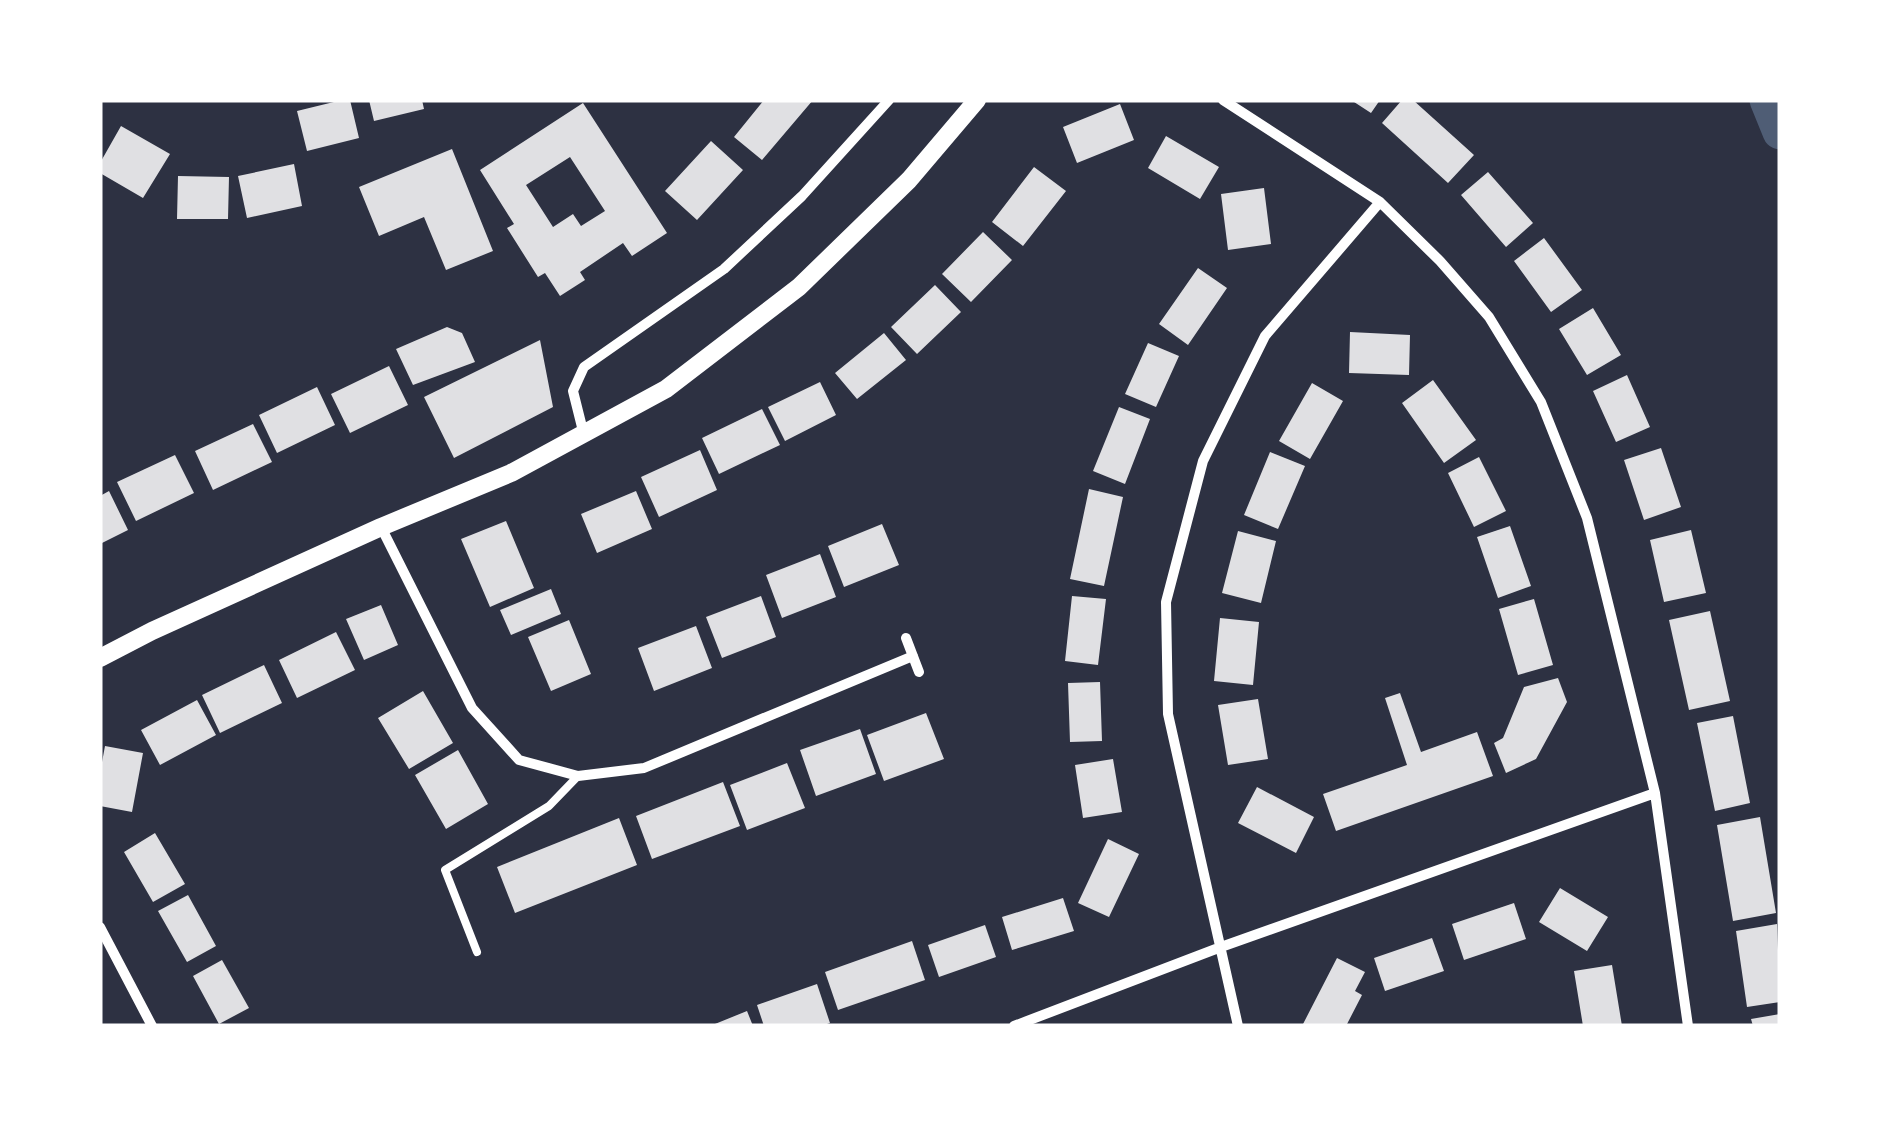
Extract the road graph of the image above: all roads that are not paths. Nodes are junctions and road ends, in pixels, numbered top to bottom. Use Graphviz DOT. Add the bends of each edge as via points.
graph roads {
  1 [pos="888,100"];
  2 [pos="978,100"];
  3 [pos="1223,100"];
  4 [pos="1380,202"];
  5 [pos="584,436"];
  6 [pos="381,528"];
  7 [pos="906,638"];
  8 [pos="913,656"];
  9 [pos="100,658"];
  10 [pos="919,672"];
  11 [pos="578,776"];
  12 [pos="1655,793"];
  13 [pos="100,927"];
  14 [pos="1222,947"];
  15 [pos="477,952"];
  16 [pos="152,1026"];
  17 [pos="1014,1026"];
  18 [pos="1238,1026"];
  19 [pos="1688,1026"];
  1 -- 5 [label="street" via="802,196 724,269 584,367 573,390"];
  2 -- 5 [label="street" via="799,287 666,389"];
  3 -- 4 [label="street"];
  4 -- 12 [label="street" via="1489,317 1541,402 1587,518"];
  4 -- 14 [label="street" via="1265,336 1203,461 1166,602 1168,714"];
  5 -- 6 [label="street"];
  6 -- 9 [label="street"];
  6 -- 11 [label="street" via="472,708 519,760"];
  7 -- 8 [label="street"];
  8 -- 10 [label="street"];
  8 -- 11 [label="street" via="644,768"];
  11 -- 15 [label="lane" via="549,806 445,870"];
  12 -- 14 [label="street"];
  12 -- 19 [label="street"];
  13 -- 16 [label="street"];
  14 -- 17 [label="street"];
  14 -- 18 [label="street"];
}
